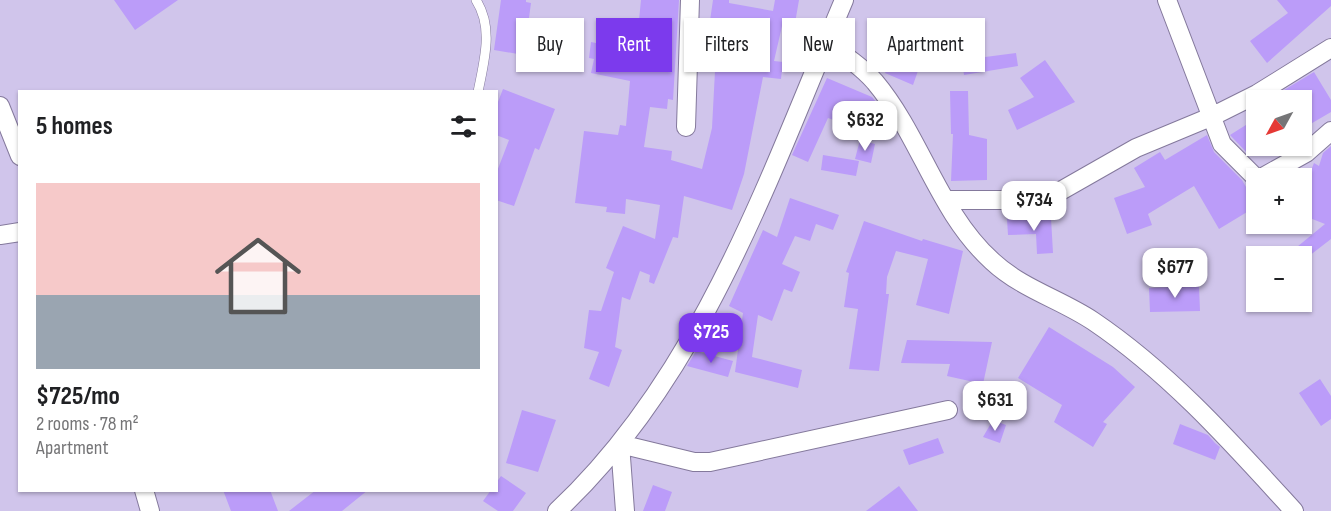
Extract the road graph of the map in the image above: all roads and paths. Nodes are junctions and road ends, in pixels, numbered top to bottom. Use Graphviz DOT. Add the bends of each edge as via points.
graph roads {
  1 [pos="476,0"];
  2 [pos="690,0"];
  3 [pos="844,0"];
  4 [pos="1167,0"];
  5 [pos="836,18"];
  6 [pos="1331,48"];
  7 [pos="855,62"];
  8 [pos="813,72"];
  9 [pos="478,90"];
  10 [pos="0,106"];
  11 [pos="1213,116"];
  12 [pos="686,127"];
  13 [pos="1331,131"];
  14 [pos="18,151"];
  15 [pos="1247,168"];
  16 [pos="1279,168"];
  17 [pos="945,200"];
  18 [pos="18,232"];
  19 [pos="0,235"];
  20 [pos="948,410"];
  21 [pos="620,444"];
  22 [pos="145,492"];
  23 [pos="150,511"];
  24 [pos="557,511"];
  25 [pos="625,511"];
  26 [pos="1294,511"];
  1 -- 9 [label="lane" via="485,18 486,40"];
  2 -- 12 [label="street"];
  3 -- 5 [label="street"];
  4 -- 11 [label="street"];
  6 -- 11 [label="street"];
  7 -- 17 [label="street" via="896,110"];
  8 -- 21 [label="street" via="722,283 649,405"];
  10 -- 14 [label="street"];
  11 -- 15 [label="street" via="1222,144"];
  11 -- 17 [label="street" via="1136,148 1057,193 1014,200"];
  13 -- 16 [label="street" via="1306,153"];
  17 -- 26 [label="street" via="990,260 1019,283 1092,321 1145,362 1202,411"];
  18 -- 19 [label="street"];
  20 -- 21 [label="street" via="710,462 693,462"];
  21 -- 24 [label="street"];
  21 -- 25 [label="street"];
  22 -- 23 [label="street"];
}
